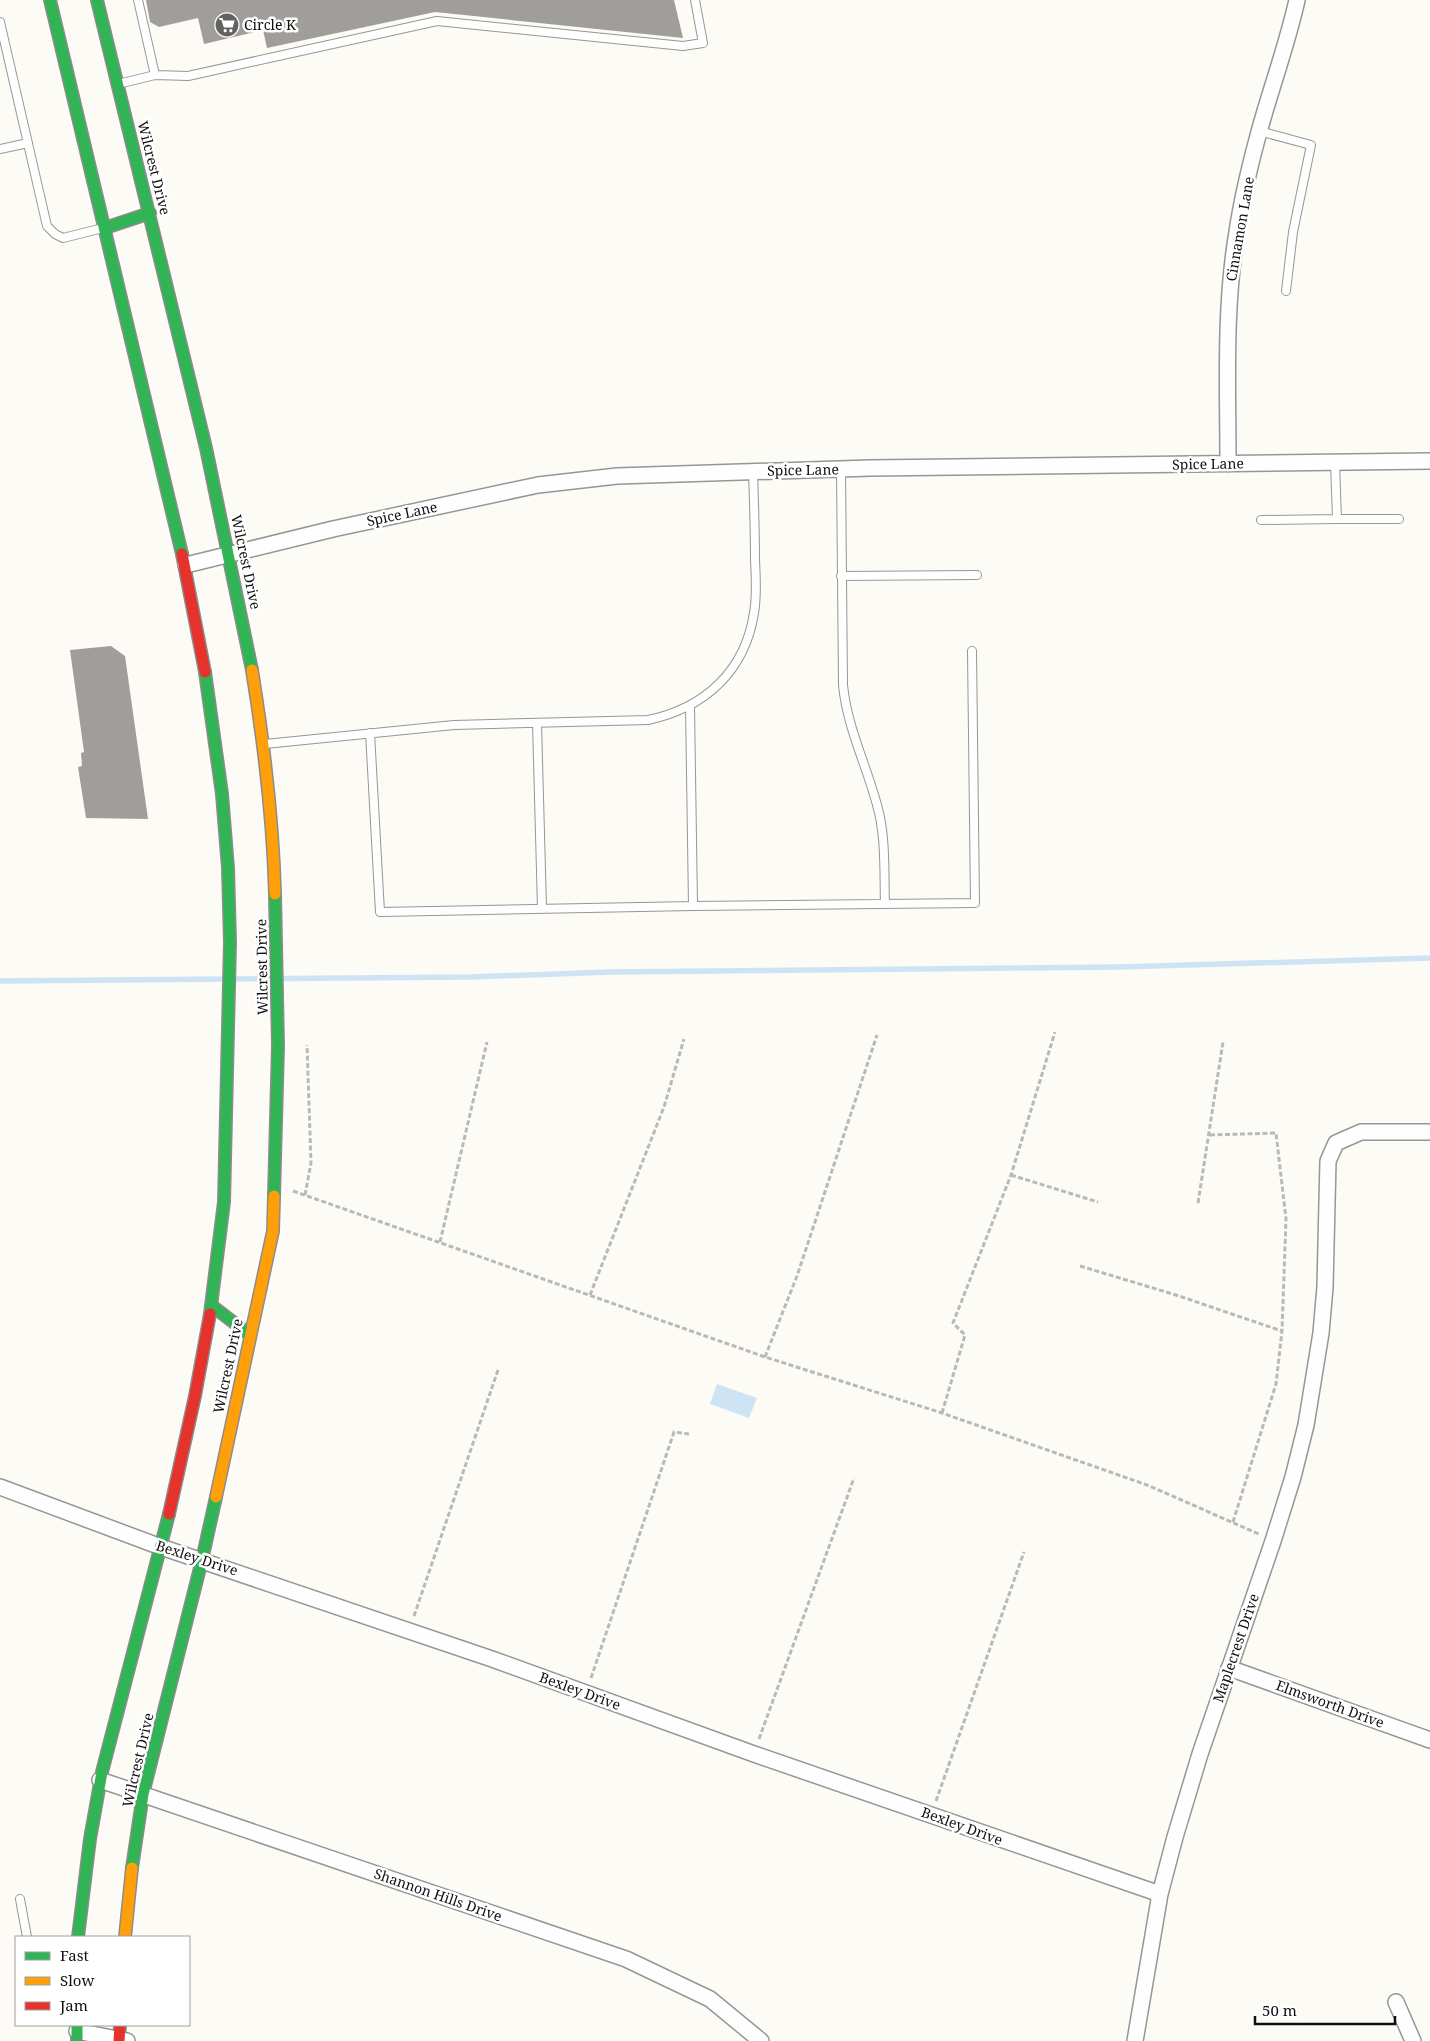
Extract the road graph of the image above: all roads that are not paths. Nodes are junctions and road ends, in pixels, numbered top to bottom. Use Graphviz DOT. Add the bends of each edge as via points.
graph roads {
  1 [pos="50,0"];
  2 [pos="97,0"];
  3 [pos="138,0"];
  4 [pos="694,0"];
  5 [pos="1297,0"];
  6 [pos="0,22"];
  7 [pos="155,75"];
  8 [pos="118,84"];
  9 [pos="1259,131"];
  10 [pos="28,143"];
  11 [pos="0,150"];
  12 [pos="150,213"];
  13 [pos="105,228"];
  14 [pos="1286,291"];
  15 [pos="1430,461"];
  16 [pos="1335,462"];
  17 [pos="1228,464"];
  18 [pos="841,469"];
  19 [pos="753,471"];
  20 [pos="1337,519"];
  21 [pos="1399,519"];
  22 [pos="1261,520"];
  23 [pos="229,554"];
  24 [pos="186,565"];
  25 [pos="977,575"];
  26 [pos="842,576"];
  27 [pos="972,651"];
  28 [pos="690,706"];
  29 [pos="537,723"];
  30 [pos="370,734"];
  31 [pos="264,744"];
  32 [pos="885,904"];
  33 [pos="693,906"];
  34 [pos="542,908"];
  35 [pos="1430,1132"];
  36 [pos="211,1305"];
  37 [pos="250,1335"];
  38 [pos="0,1488"];
  39 [pos="161,1547"];
  40 [pos="202,1560"];
  41 [pos="1229,1668"];
  42 [pos="1430,1740"];
  43 [pos="100,1780"];
  44 [pos="143,1794"];
  45 [pos="1160,1894"];
  46 [pos="20,1900"];
  47 [pos="27,1936"];
  48 [pos="78,1936"];
  49 [pos="125,1936"];
  50 [pos="1396,2002"];
  51 [pos="77,2032"];
  52 [pos="121,2036"];
  53 [pos="761,2041"];
  54 [pos="1135,2041"];
  55 [pos="1412,2041"];
  1 -- 13 [label="main road, Wilcrest Drive"];
  2 -- 8 [label="main road, Wilcrest Drive"];
  3 -- 7 [label="lane"];
  4 -- 7 [label="lane" via="703,43 683,46 438,21 188,76"];
  5 -- 9 [label="street, Cinnamon Lane"];
  6 -- 10 [label="lane"];
  7 -- 8 [label="lane"];
  8 -- 12 [label="main road, Wilcrest Drive"];
  9 -- 14 [label="lane" via="1311,145 1293,232"];
  9 -- 17 [label="street, Cinnamon Lane" via="1237,233 1230,284"];
  10 -- 11 [label="lane"];
  10 -- 13 [label="lane" via="47,226 63,238"];
  12 -- 13 [label="main road"];
  12 -- 23 [label="main road, Wilcrest Drive"];
  13 -- 24 [label="main road, Wilcrest Drive"];
  15 -- 16 [label="street, Spice Lane"];
  16 -- 17 [label="street, Spice Lane"];
  16 -- 20 [label="lane"];
  17 -- 18 [label="street, Spice Lane"];
  18 -- 19 [label="street, Spice Lane"];
  18 -- 26 [label="lane"];
  19 -- 23 [label="street, Spice Lane" via="616,476 538,485"];
  19 -- 28 [label="lane" via="756,590 749,636 730,672 714,690"];
  20 -- 21 [label="lane"];
  20 -- 22 [label="lane"];
  23 -- 24 [label="street, Spice Lane"];
  23 -- 31 [label="main road, Wilcrest Drive"];
  24 -- 36 [label="main road, Wilcrest Drive" via="205,670 222,796 227,862 229,1038 222,1234"];
  25 -- 26 [label="lane"];
  26 -- 32 [label="lane" via="845,707 880,819"];
  27 -- 32 [label="lane" via="975,903"];
  28 -- 29 [label="lane" via="648,720"];
  28 -- 33 [label="lane"];
  29 -- 30 [label="lane" via="454,725"];
  29 -- 34 [label="lane"];
  30 -- 31 [label="lane"];
  30 -- 34 [label="lane" via="380,912"];
  31 -- 37 [label="main road, Wilcrest Drive" via="274,857 276,934 274,1190 273,1231"];
  32 -- 33 [label="lane"];
  33 -- 34 [label="lane"];
  35 -- 41 [label="street, Maplecrest Drive" via="1361,1132 1336,1143 1328,1161 1320,1333 1306,1425 1273,1541"];
  36 -- 37 [label="main road"];
  36 -- 39 [label="main road, Wilcrest Drive"];
  37 -- 40 [label="main road, Wilcrest Drive"];
  38 -- 39 [label="street, Bexley Drive"];
  39 -- 40 [label="street, Bexley Drive"];
  39 -- 43 [label="main road, Wilcrest Drive"];
  40 -- 44 [label="main road, Wilcrest Drive"];
  40 -- 45 [label="street, Bexley Drive"];
  41 -- 42 [label="street, Elmsworth Drive"];
  41 -- 45 [label="street, Maplecrest Drive" via="1200,1754"];
  43 -- 44 [label="street, Shannon Hills Drive"];
  43 -- 48 [label="main road, Wilcrest Drive" via="84,1869"];
  44 -- 49 [label="main road, Wilcrest Drive"];
  44 -- 53 [label="street, Shannon Hills Drive" via="626,1960 710,1999"];
  45 -- 54 [label="street, Maplecrest Drive"];
  46 -- 47 [label="lane"];
  50 -- 55 [label="street"];
  51 -- 52 [label="street"];
}
